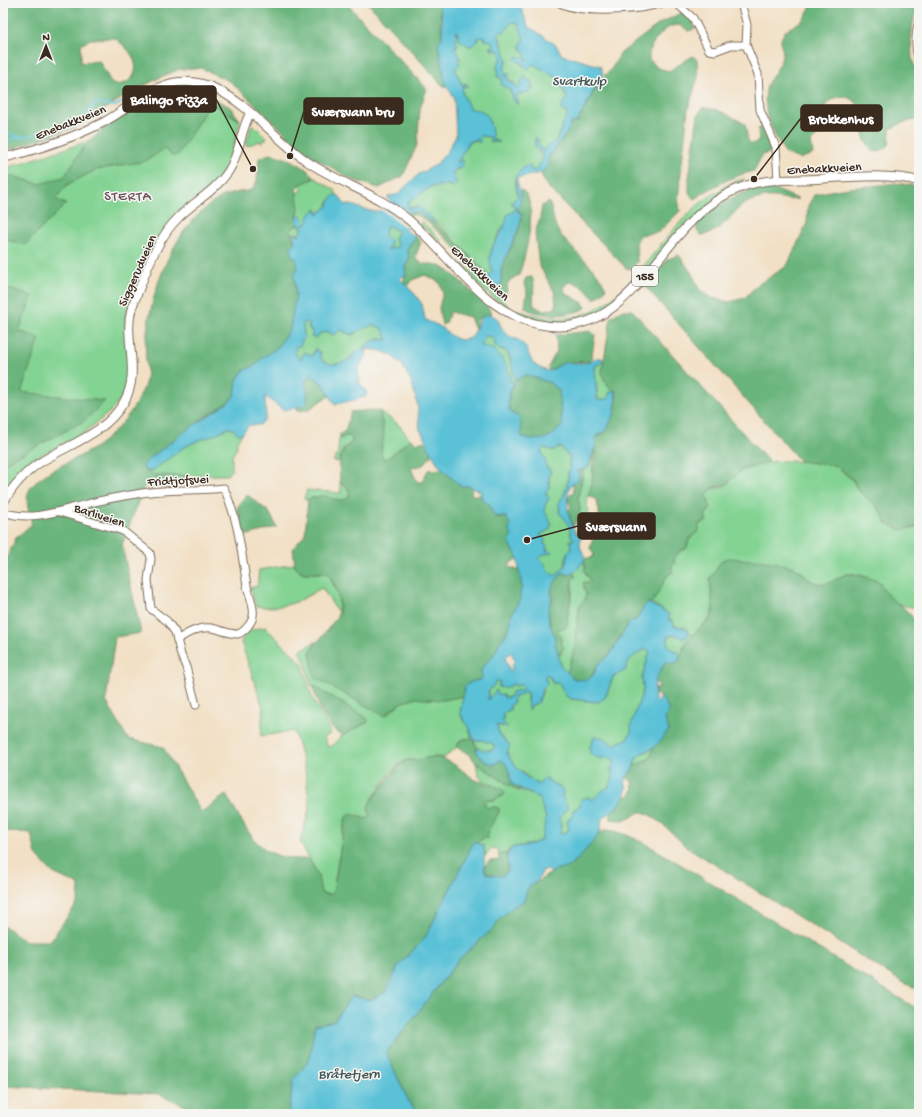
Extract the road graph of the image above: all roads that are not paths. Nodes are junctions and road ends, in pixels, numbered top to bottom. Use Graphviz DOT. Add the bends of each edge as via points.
graph roads {
  1 [pos="560,3"];
  2 [pos="662,3"];
  3 [pos="676,3"];
  4 [pos="741,3"];
  5 [pos="919,21"];
  6 [pos="746,44"];
  7 [pos="919,62"];
  8 [pos="250,113"];
  9 [pos="3,158"];
  10 [pos="778,181"];
  11 [pos="919,181"];
  12 [pos="3,503"];
  13 [pos="3,512"];
  14 [pos="59,512"];
  15 [pos="177,640"];
  16 [pos="196,705"];
  1 -- 2 [label="street" via="570,8 622,9"];
  3 -- 6 [label="street" via="692,18 709,50 715,52 731,45"];
  4 -- 6 [label="street" via="747,25"];
  5 -- 7 [label="street" via="916,31 916,54"];
  6 -- 10 [label="street" via="758,74 760,110 776,147"];
  8 -- 9 [label="main road, Enebakkveien / 155" via="225,94 208,86 188,82 173,83 152,91 101,124"];
  8 -- 10 [label="main road, Enebakkveien / 155" via="308,162 392,207 420,230 497,305 510,314 533,323 565,326 592,320 620,302 692,222 713,203 748,185"];
  8 -- 12 [label="main road, Siggerudveien" via="237,156 228,172 217,186 176,220 152,258 129,318 133,374 130,390 124,402 111,418 91,435 35,467 14,487"];
  10 -- 11 [label="main road, Enebakkveien / 155" via="882,176"];
  13 -- 14 [label="street, Fridtjofsvei" via="27,517"];
  14 -- 15 [label="street, Barliveien" via="123,532 150,553 148,580 151,609 170,623"];
  14 -- 15 [label="street, Fridtjofsvei" via="143,493 224,488 237,520 253,610 252,620 238,634 202,629 194,630"];
  15 -- 16 [label="street, Barliveien"];
}
